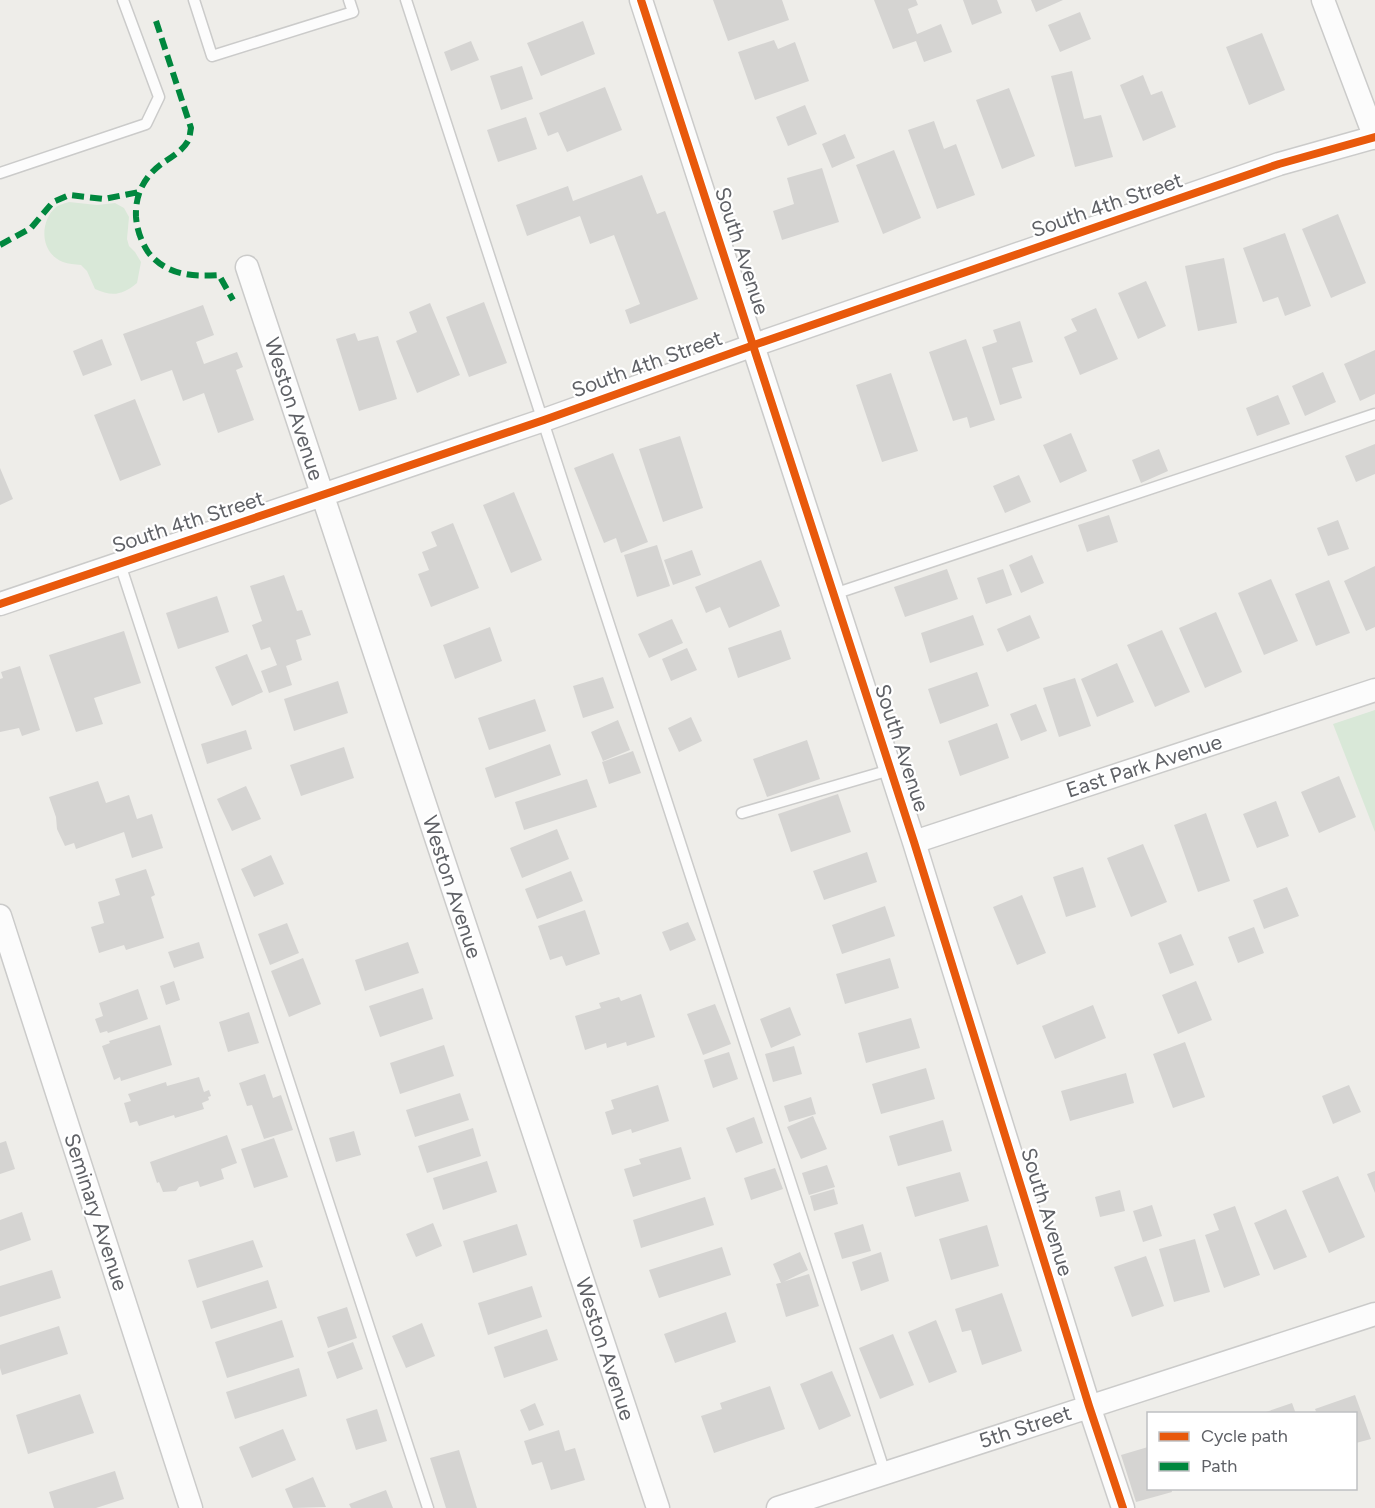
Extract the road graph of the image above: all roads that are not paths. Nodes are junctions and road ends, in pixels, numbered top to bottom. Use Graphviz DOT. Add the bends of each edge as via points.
graph roads {
  1 [pos="123,0"];
  2 [pos="194,0"];
  3 [pos="349,0"];
  4 [pos="406,0"];
  5 [pos="641,0"];
  6 [pos="1323,0"];
  7 [pos="1375,137"];
  8 [pos="0,172"];
  9 [pos="247,267"];
  10 [pos="754,345"];
  11 [pos="1375,414"];
  12 [pos="544,420"];
  13 [pos="323,496"];
  14 [pos="120,564"];
  15 [pos="834,594"];
  16 [pos="0,604"];
  17 [pos="1375,690"];
  18 [pos="890,770"];
  19 [pos="742,813"];
  20 [pos="914,842"];
  21 [pos="0,916"];
  22 [pos="1375,1314"];
  23 [pos="1089,1406"];
  24 [pos="885,1473"];
  25 [pos="191,1508"];
  26 [pos="428,1508"];
  27 [pos="658,1508"];
  28 [pos="778,1508"];
  29 [pos="1123,1508"];
  1 -- 8 [label="lane" via="159,97 146,124"];
  2 -- 3 [label="lane" via="212,56 353,12"];
  4 -- 12 [label="lane"];
  5 -- 10 [label="street, South Avenue"];
  6 -- 7 [label="street"];
  7 -- 10 [label="street, South 4th Street" via="1279,164"];
  9 -- 13 [label="street, Weston Avenue"];
  10 -- 12 [label="street, South 4th Street"];
  10 -- 15 [label="street, South Avenue"];
  11 -- 15 [label="lane"];
  12 -- 13 [label="street, South 4th Street"];
  12 -- 24 [label="lane"];
  13 -- 14 [label="street, South 4th Street"];
  13 -- 27 [label="street, Weston Avenue"];
  14 -- 16 [label="street, South 4th Street"];
  14 -- 26 [label="lane"];
  15 -- 18 [label="street, South Avenue"];
  17 -- 20 [label="street, East Park Avenue"];
  18 -- 19 [label="lane"];
  18 -- 20 [label="street, South Avenue"];
  20 -- 23 [label="street, South Avenue"];
  21 -- 25 [label="street, Seminary Avenue"];
  22 -- 23 [label="street, 5th Street"];
  23 -- 24 [label="street, 5th Street"];
  23 -- 29 [label="street, South Avenue"];
  24 -- 28 [label="street, 5th Street"];
}
